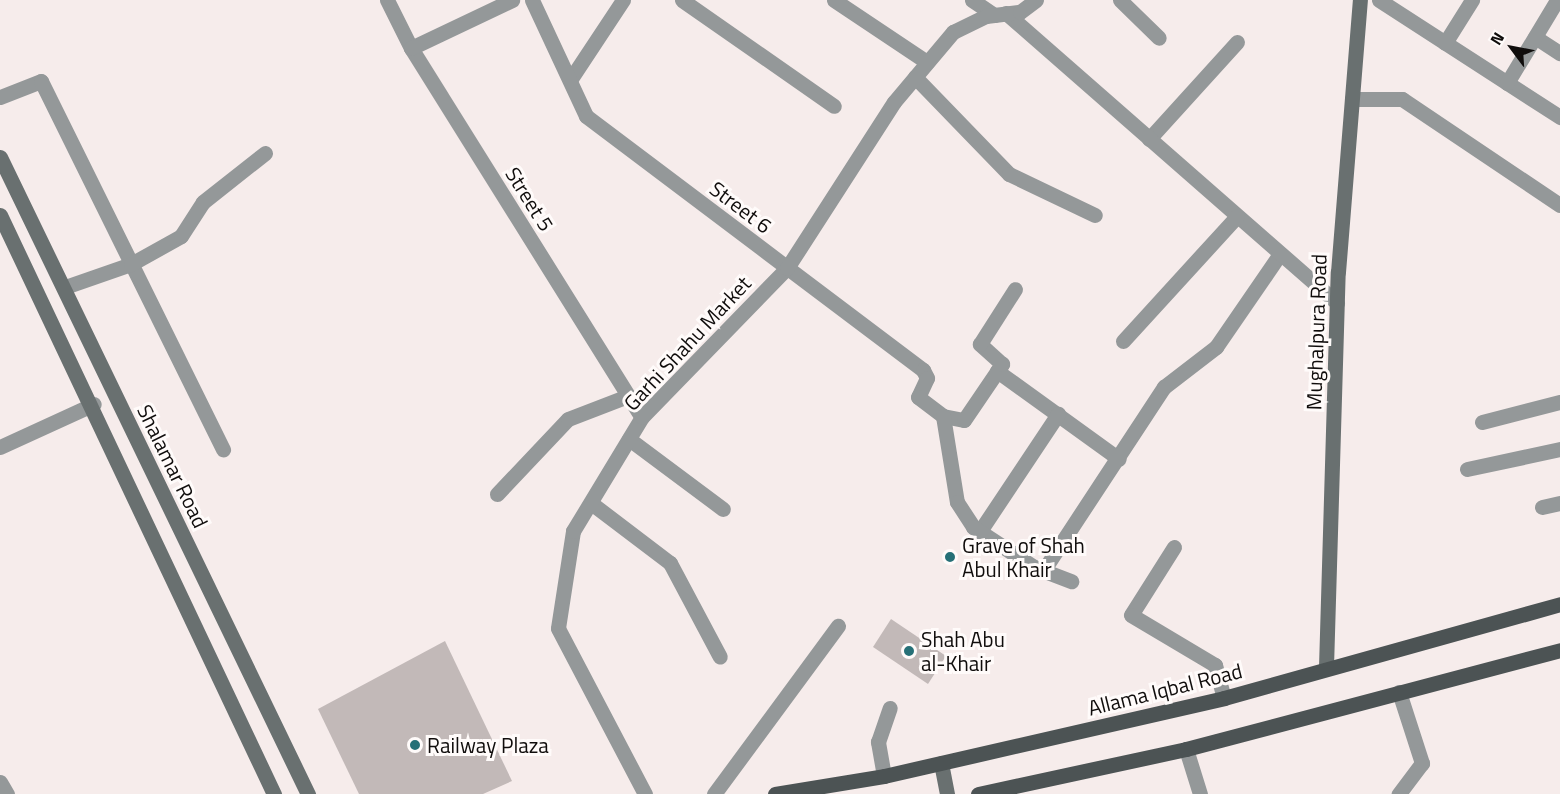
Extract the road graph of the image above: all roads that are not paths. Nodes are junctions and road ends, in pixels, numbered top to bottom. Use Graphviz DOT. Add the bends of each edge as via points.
graph roads {
  1 [pos="387,0"];
  2 [pos="512,0"];
  3 [pos="532,0"];
  4 [pos="623,0"];
  5 [pos="682,0"];
  6 [pos="834,0"];
  7 [pos="972,0"];
  8 [pos="1036,0"];
  9 [pos="1120,0"];
  10 [pos="1360,0"];
  11 [pos="1379,0"];
  12 [pos="1472,0"];
  13 [pos="1557,0"];
  14 [pos="1000,14"];
  15 [pos="1535,37"];
  16 [pos="1159,38"];
  17 [pos="1237,42"];
  18 [pos="1445,43"];
  19 [pos="411,48"];
  20 [pos="1560,53"];
  21 [pos="927,63"];
  22 [pos="915,77"];
  23 [pos="570,80"];
  24 [pos="1507,83"];
  25 [pos="0,97"];
  26 [pos="1352,99"];
  27 [pos="834,106"];
  28 [pos="1560,117"];
  29 [pos="1149,139"];
  30 [pos="265,153"];
  31 [pos="0,157"];
  32 [pos="1560,205"];
  33 [pos="1095,214"];
  34 [pos="0,215"];
  35 [pos="1237,216"];
  36 [pos="1280,254"];
  37 [pos="131,264"];
  38 [pos="787,268"];
  39 [pos="65,287"];
  40 [pos="1015,289"];
  41 [pos="1337,303"];
  42 [pos="1123,341"];
  43 [pos="997,371"];
  44 [pos="628,396"];
  45 [pos="1560,402"];
  46 [pos="94,404"];
  47 [pos="1058,414"];
  48 [pos="943,416"];
  49 [pos="642,417"];
  50 [pos="1482,422"];
  51 [pos="629,439"];
  52 [pos="0,447"];
  53 [pos="1560,449"];
  54 [pos="223,450"];
  55 [pos="1119,459"];
  56 [pos="1467,469"];
  57 [pos="497,494"];
  58 [pos="591,503"];
  59 [pos="1560,503"];
  60 [pos="1542,507"];
  61 [pos="723,509"];
  62 [pos="980,531"];
  63 [pos="1174,547"];
  64 [pos="1045,568"];
  65 [pos="1071,581"];
  66 [pos="1560,604"];
  67 [pos="838,626"];
  68 [pos="1560,650"];
  69 [pos="720,657"];
  70 [pos="1326,667"];
  71 [pos="1399,692"];
  72 [pos="1224,698"];
  73 [pos="890,708"];
  74 [pos="1186,749"];
  75 [pos="941,763"];
  76 [pos="884,776"];
  77 [pos="0,782"];
  78 [pos="7,794"];
  79 [pos="274,794"];
  80 [pos="308,794"];
  81 [pos="645,794"];
  82 [pos="714,794"];
  83 [pos="775,794"];
  84 [pos="947,794"];
  85 [pos="978,794"];
  86 [pos="1200,794"];
  87 [pos="1400,794"];
  1 -- 19 [label="street, Street 5"];
  2 -- 19 [label="street"];
  3 -- 23 [label="street, Street 6"];
  4 -- 23 [label="street"];
  5 -- 27 [label="street"];
  6 -- 21 [label="street"];
  7 -- 14 [label="street"];
  8 -- 14 [label="street, Garhi Shahu Market"];
  9 -- 16 [label="street"];
  10 -- 26 [label="main road, Mughalpura Road"];
  11 -- 18 [label="street"];
  12 -- 18 [label="street"];
  13 -- 15 [label="street"];
  14 -- 21 [label="street, Garhi Shahu Market" via="953,32"];
  14 -- 29 [label="street"];
  15 -- 20 [label="street"];
  15 -- 24 [label="street"];
  17 -- 29 [label="street"];
  18 -- 24 [label="street"];
  19 -- 44 [label="street, Street 5"];
  21 -- 22 [label="street, Garhi Shahu Market"];
  22 -- 33 [label="street" via="1009,174"];
  22 -- 38 [label="street, Garhi Shahu Market"];
  23 -- 38 [label="street, Street 6" via="586,116"];
  24 -- 28 [label="street"];
  25 -- 37 [label="street" via="41,81"];
  26 -- 32 [label="street" via="1402,99"];
  26 -- 41 [label="main road, Mughalpura Road"];
  29 -- 35 [label="street"];
  30 -- 37 [label="street" via="203,202 181,236"];
  31 -- 39 [label="main road, Shalamar Road"];
  34 -- 46 [label="main road"];
  35 -- 36 [label="street"];
  35 -- 42 [label="street"];
  36 -- 41 [label="street"];
  36 -- 55 [label="street" via="1216,346 1164,387"];
  37 -- 39 [label="street"];
  37 -- 54 [label="street"];
  38 -- 48 [label="street, Street 6" via="923,370 927,378 918,397"];
  38 -- 49 [label="street, Garhi Shahu Market"];
  39 -- 80 [label="main road, Shalamar Road"];
  40 -- 43 [label="street" via="980,344 982,351 1003,361"];
  41 -- 70 [label="main road, Mughalpura Road"];
  43 -- 47 [label="street"];
  43 -- 48 [label="street" via="964,420"];
  44 -- 49 [label="street, Street 5"];
  44 -- 57 [label="street" via="568,419"];
  45 -- 50 [label="street"];
  46 -- 52 [label="street"];
  46 -- 79 [label="main road"];
  47 -- 55 [label="street"];
  47 -- 62 [label="street"];
  48 -- 62 [label="street" via="957,502"];
  49 -- 51 [label="street, Garhi Shahu Market"];
  51 -- 58 [label="street, Garhi Shahu Market"];
  51 -- 61 [label="street"];
  53 -- 56 [label="street"];
  55 -- 64 [label="street"];
  58 -- 69 [label="street" via="669,563"];
  58 -- 81 [label="street, Garhi Shahu Market" via="573,531 558,628"];
  59 -- 60 [label="street"];
  62 -- 64 [label="street" via="1034,567"];
  63 -- 72 [label="street" via="1131,615 1215,665"];
  64 -- 65 [label="street"];
  66 -- 70 [label="main road, Allama Iqbal Road"];
  67 -- 82 [label="street"];
  68 -- 71 [label="main road"];
  70 -- 72 [label="main road, Allama Iqbal Road"];
  71 -- 74 [label="main road"];
  71 -- 87 [label="street" via="1422,763"];
  72 -- 75 [label="main road, Allama Iqbal Road"];
  73 -- 76 [label="street" via="878,742"];
  74 -- 85 [label="main road"];
  74 -- 86 [label="street"];
  75 -- 76 [label="main road, Allama Iqbal Road"];
  75 -- 84 [label="main road"];
  76 -- 83 [label="main road, Allama Iqbal Road"];
  77 -- 78 [label="street"];
}
